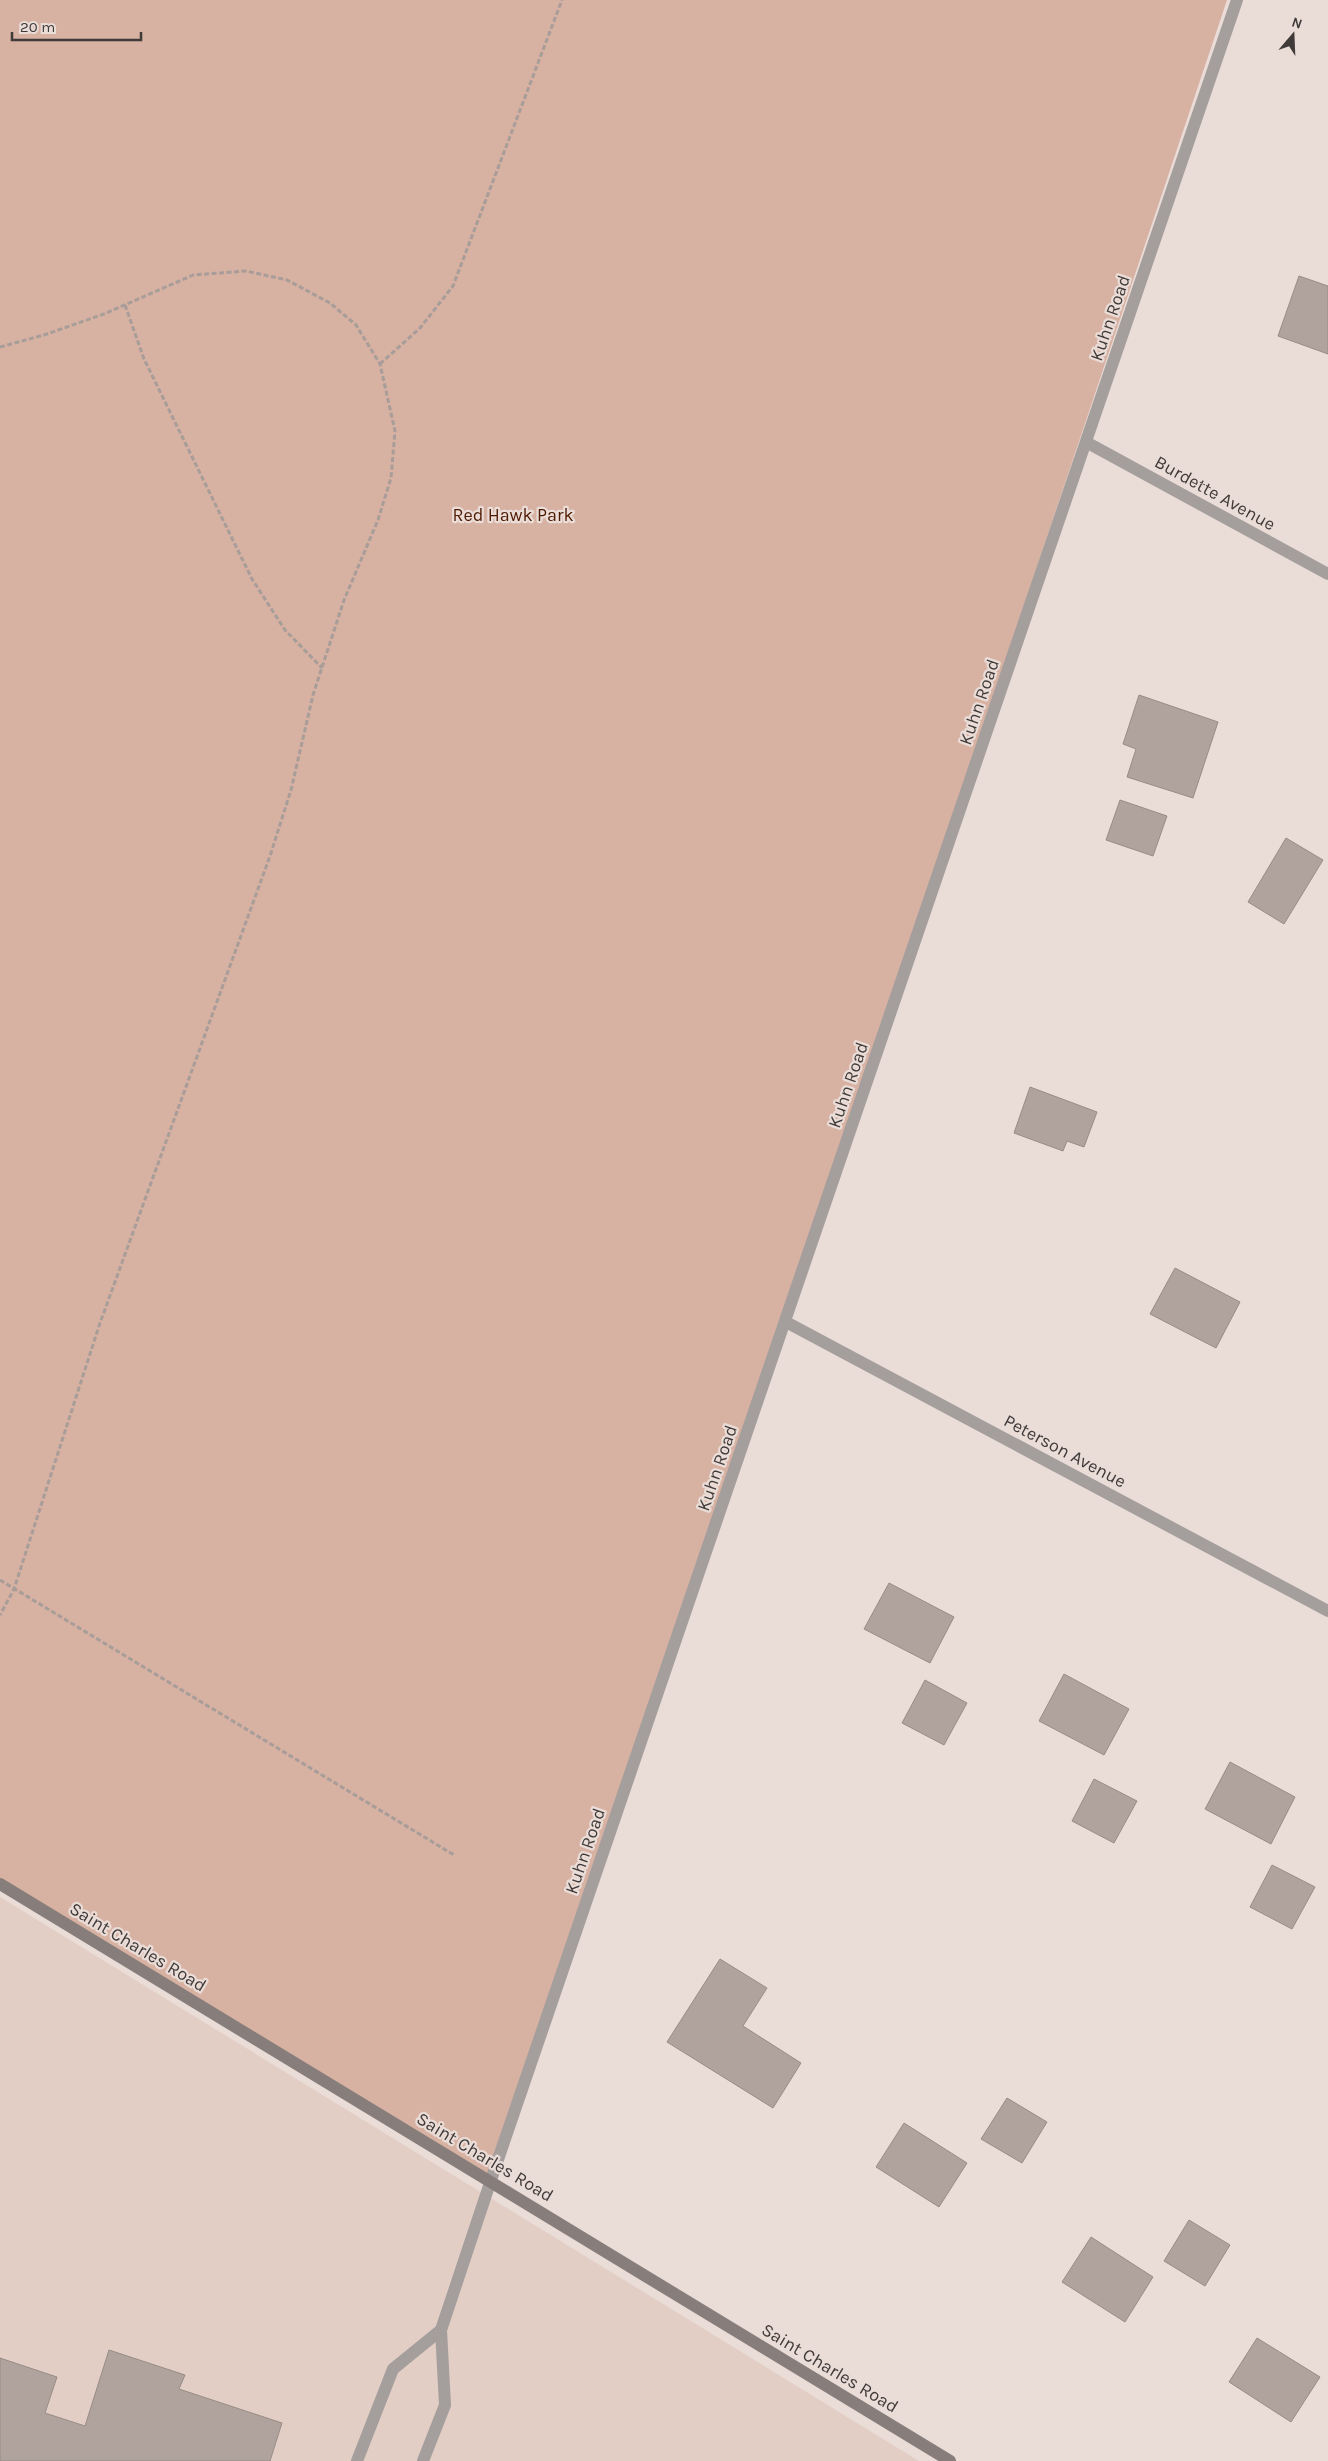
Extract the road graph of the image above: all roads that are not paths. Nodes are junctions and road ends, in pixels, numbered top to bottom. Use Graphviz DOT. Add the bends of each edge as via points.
graph roads {
  1 [pos="1237,0"];
  2 [pos="1086,442"];
  3 [pos="1328,574"];
  4 [pos="786,1322"];
  5 [pos="1328,1611"];
  6 [pos="0,1884"];
  7 [pos="490,2180"];
  8 [pos="441,2330"];
  9 [pos="357,2461"];
  10 [pos="423,2461"];
  11 [pos="950,2461"];
  1 -- 2 [label="street, Kuhn Road"];
  2 -- 3 [label="street, Burdette Avenue"];
  2 -- 4 [label="street, Kuhn Road"];
  4 -- 5 [label="street, Peterson Avenue"];
  4 -- 7 [label="street, Kuhn Road"];
  6 -- 7 [label="street, Saint Charles Road"];
  7 -- 8 [label="street, Kuhn Road"];
  7 -- 11 [label="street, Saint Charles Road"];
  8 -- 9 [label="street" via="393,2369"];
  8 -- 10 [label="street" via="445,2405"];
}
